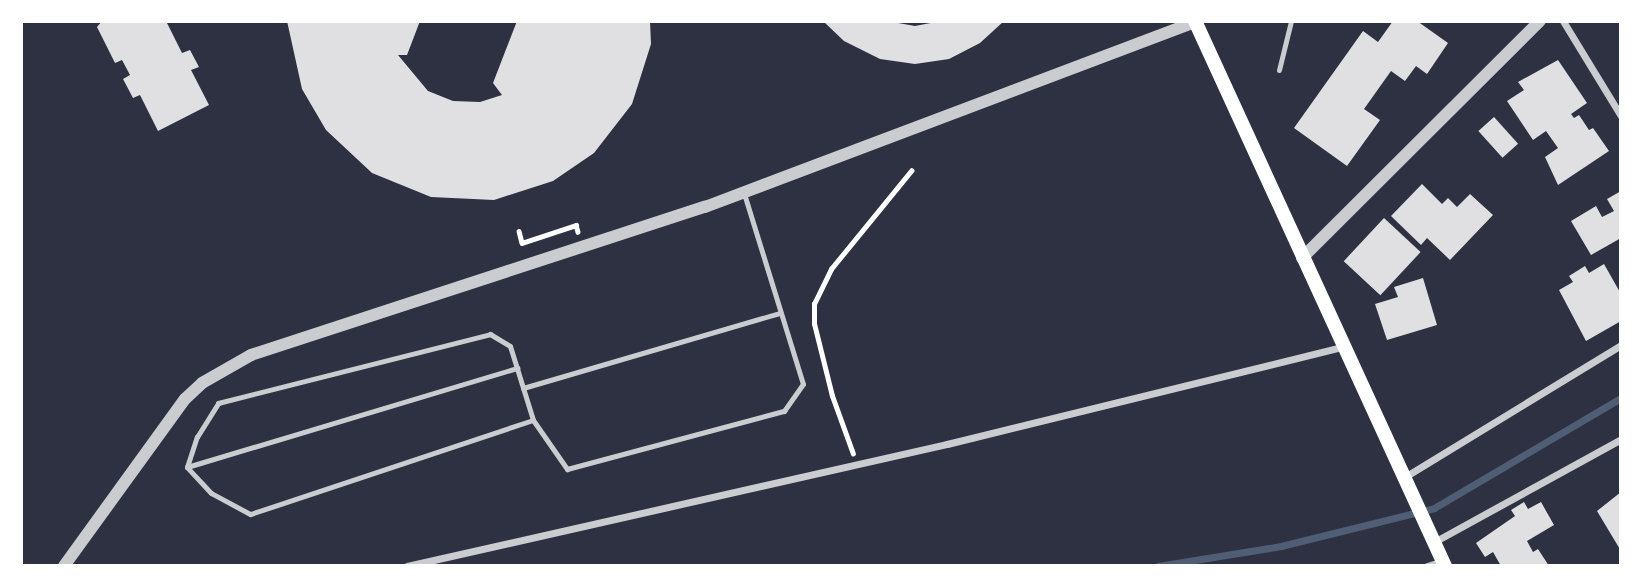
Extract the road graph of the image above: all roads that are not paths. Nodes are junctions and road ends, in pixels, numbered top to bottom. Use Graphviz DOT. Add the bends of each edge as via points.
graph roads {
  1 [pos="1195,21"];
  2 [pos="1291,21"];
  3 [pos="1540,21"];
  4 [pos="1563,21"];
  5 [pos="1279,69"];
  6 [pos="1621,116"];
  7 [pos="743,192"];
  8 [pos="1302,258"];
  9 [pos="780,313"];
  10 [pos="1621,345"];
  11 [pos="1343,347"];
  12 [pos="517,368"];
  13 [pos="523,388"];
  14 [pos="533,420"];
  15 [pos="1621,439"];
  16 [pos="187,467"];
  17 [pos="1403,479"];
  18 [pos="1433,542"];
  19 [pos="1444,564"];
  20 [pos="64,566"];
  21 [pos="407,566"];
  22 [pos="1427,566"];
  1 -- 7 [label="street"];
  1 -- 8 [label="main road"];
  2 -- 5 [label="lane"];
  3 -- 8 [label="street"];
  4 -- 6 [label="street"];
  7 -- 9 [label="lane"];
  7 -- 20 [label="street" via="278,346 224,369 185,400"];
  8 -- 11 [label="main road"];
  9 -- 13 [label="lane"];
  9 -- 14 [label="lane" via="803,384 784,411 566,469"];
  10 -- 17 [label="street"];
  11 -- 17 [label="main road"];
  11 -- 21 [label="street"];
  12 -- 13 [label="lane"];
  12 -- 16 [label="lane"];
  12 -- 16 [label="lane" via="510,346 501,339 472,336 218,403 197,437"];
  13 -- 14 [label="lane"];
  14 -- 16 [label="lane" via="250,514 211,493"];
  15 -- 18 [label="street"];
  17 -- 18 [label="main road"];
  18 -- 19 [label="main road"];
  19 -- 22 [label="street"];
}
